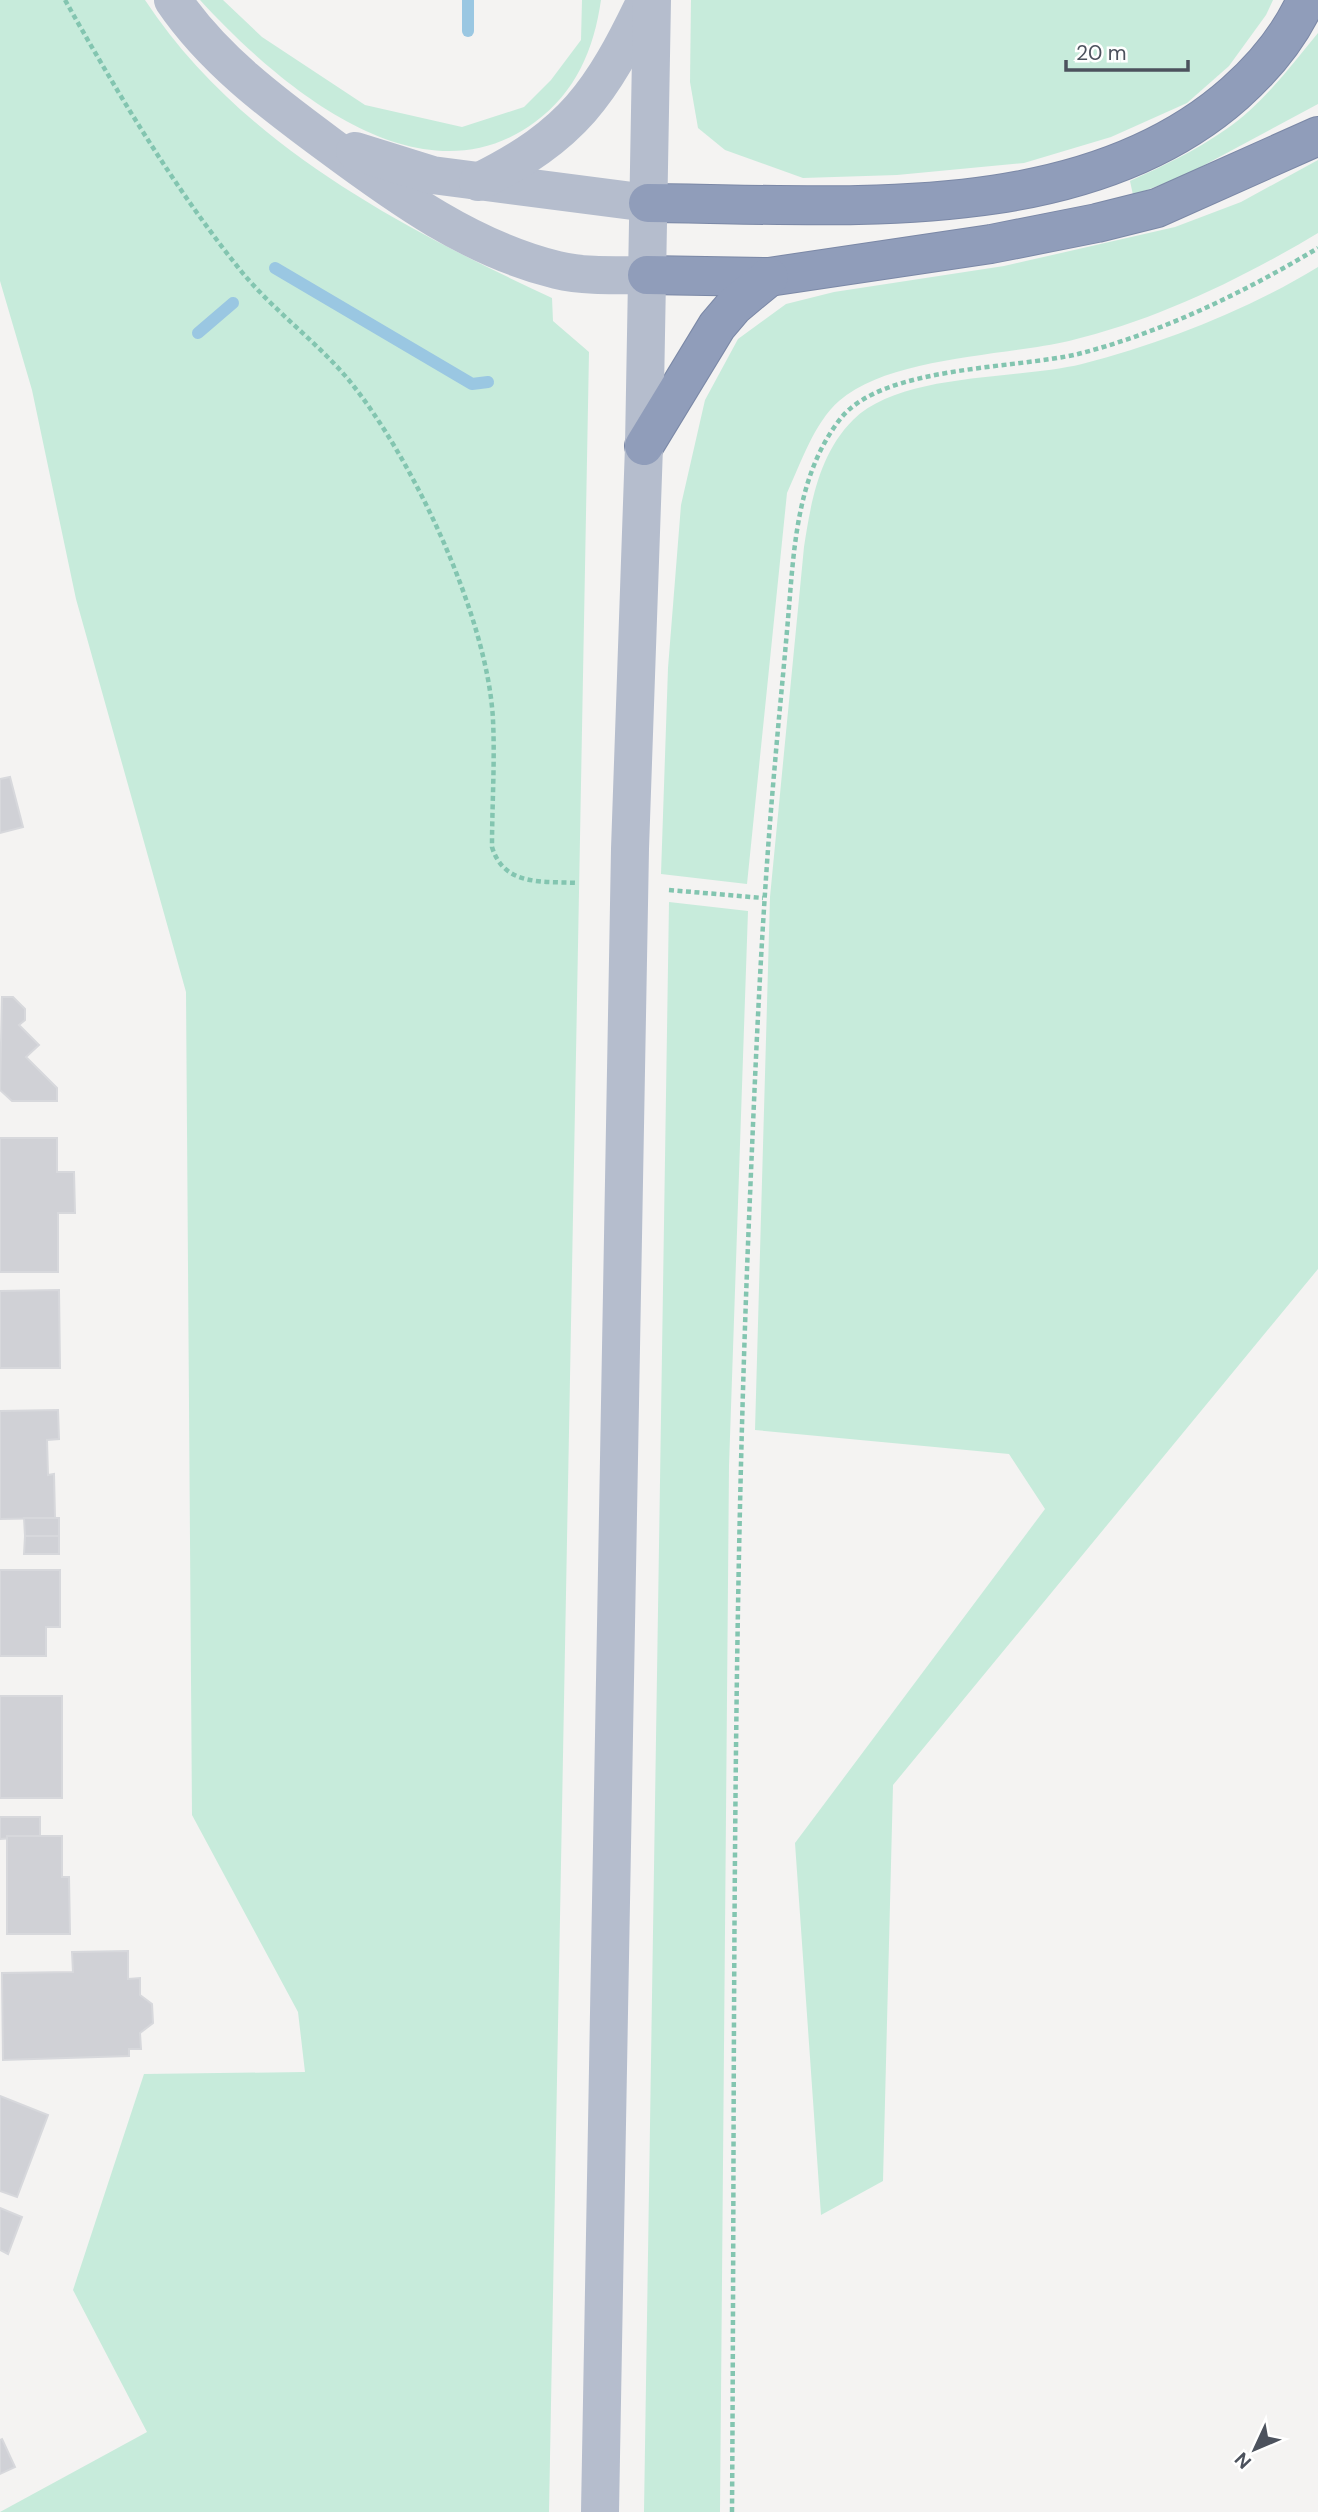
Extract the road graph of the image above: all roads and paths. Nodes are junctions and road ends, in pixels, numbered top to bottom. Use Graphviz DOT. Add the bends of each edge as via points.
graph roads {
  1 [pos="65,0"];
  2 [pos="173,0"];
  3 [pos="646,0"];
  4 [pos="652,0"];
  5 [pos="1306,0"];
  6 [pos="1318,136"];
  7 [pos="325,142"];
  8 [pos="478,182"];
  9 [pos="648,203"];
  10 [pos="1318,248"];
  11 [pos="647,275"];
  12 [pos="769,277"];
  13 [pos="644,446"];
  14 [pos="578,883"];
  15 [pos="664,889"];
  16 [pos="763,898"];
  17 [pos="600,2512"];
  18 [pos="732,2512"];
  1 -- 14 [label="path" via="111,81 208,228 269,304 346,377 394,441 427,507 475,627 493,719 492,847 496,862 524,880"];
  2 -- 7 [label="main road" via="246,81"];
  3 -- 8 [label="main road" via="601,84 570,123 518,162"];
  4 -- 9 [label="main road"];
  5 -- 9 [label="highway" via="1266,62 1218,108 1161,145 1084,175 939,201"];
  6 -- 12 [label="highway" via="1145,211 991,244"];
  7 -- 8 [label="main road" via="432,175"];
  7 -- 11 [label="main road" via="415,208 498,250 558,270"];
  8 -- 9 [label="main road"];
  9 -- 11 [label="main road"];
  10 -- 16 [label="path" via="1172,321 1079,353 924,378 880,390 845,412 824,444 804,491 794,550"];
  11 -- 12 [label="highway"];
  11 -- 13 [label="main road"];
  12 -- 13 [label="highway" via="717,326"];
  13 -- 17 [label="main road" via="630,863"];
  15 -- 16 [label="path"];
  16 -- 18 [label="path" via="738,1466"];
}
